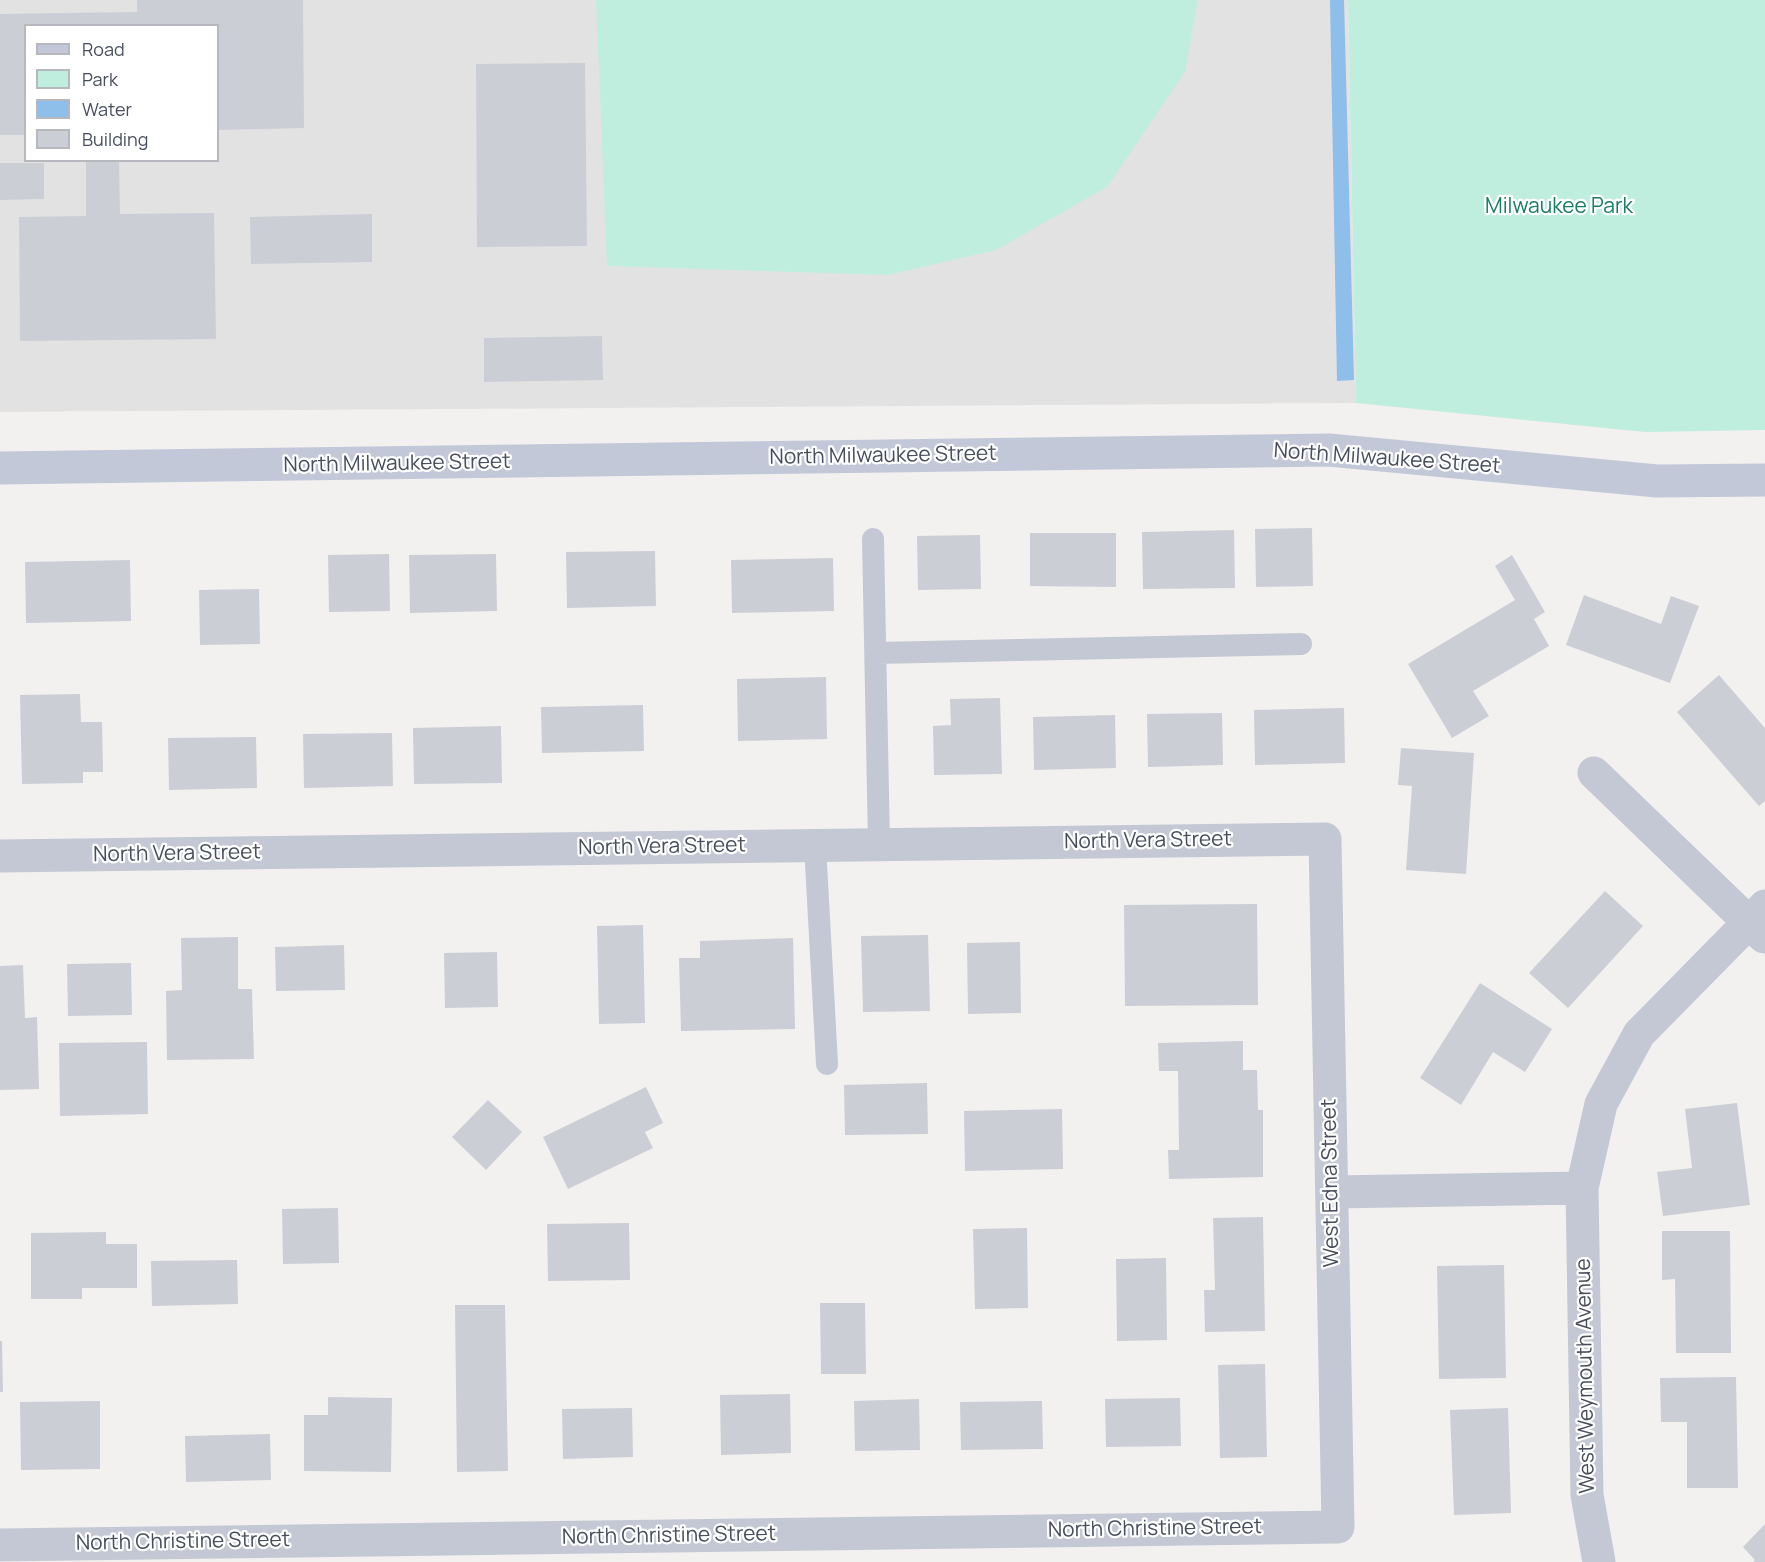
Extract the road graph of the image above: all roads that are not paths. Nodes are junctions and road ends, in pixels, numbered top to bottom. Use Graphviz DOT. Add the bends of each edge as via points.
graph roads {
  1 [pos="0,468"];
  2 [pos="1765,480"];
  3 [pos="873,539"];
  4 [pos="1301,644"];
  5 [pos="876,653"];
  6 [pos="1594,773"];
  7 [pos="1325,839"];
  8 [pos="879,844"];
  9 [pos="815,845"];
  10 [pos="0,856"];
  11 [pos="1760,923"];
  12 [pos="827,1064"];
  13 [pos="1582,1188"];
  14 [pos="1332,1192"];
  15 [pos="1338,1527"];
  16 [pos="12,1550"];
  17 [pos="255,1552"];
  18 [pos="1599,1562"];
  1 -- 2 [label="street, North Milwaukee Street" via="1329,450 1635,480"];
  3 -- 5 [label="lane"];
  4 -- 5 [label="lane"];
  5 -- 8 [label="lane"];
  6 -- 11 [label="street"];
  7 -- 8 [label="street, North Vera Street"];
  7 -- 14 [label="street, West Edna Street"];
  8 -- 9 [label="street, North Vera Street"];
  9 -- 10 [label="street, North Vera Street"];
  9 -- 12 [label="lane"];
  11 -- 13 [label="street, West Weymouth Avenue" via="1638,1034 1601,1104"];
  13 -- 14 [label="street"];
  13 -- 18 [label="street, West Weymouth Avenue" via="1587,1495"];
  14 -- 15 [label="street, West Edna Street"];
  15 -- 17 [label="street, North Christine Street"];
  16 -- 17 [label="street, North Christine Street"];
}
